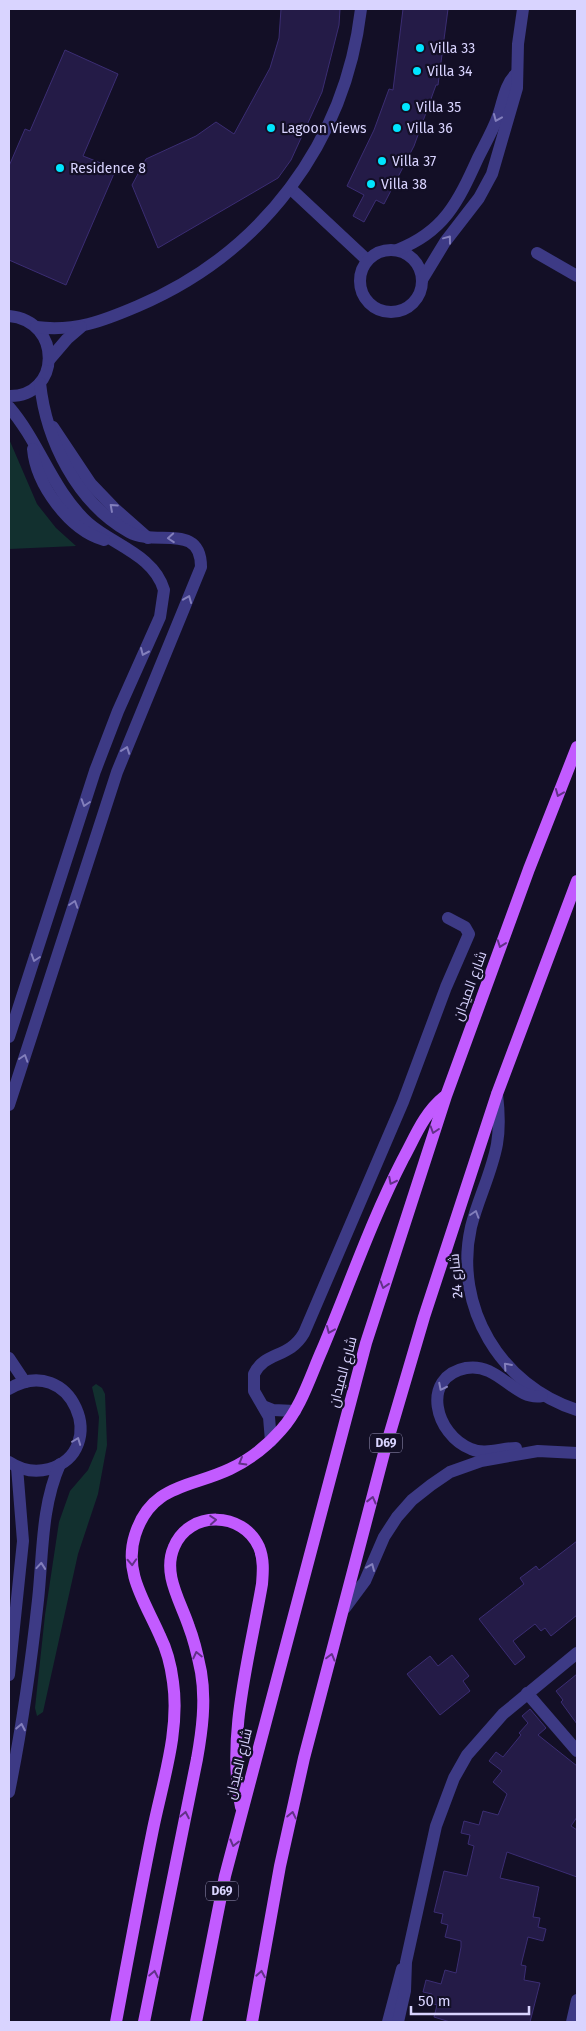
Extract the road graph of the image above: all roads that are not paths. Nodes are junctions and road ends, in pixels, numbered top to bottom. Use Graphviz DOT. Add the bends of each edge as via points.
graph roads {
  1 [pos="361,9"];
  2 [pos="523,9"];
  3 [pos="516,74"];
  4 [pos="290,188"];
  5 [pos="397,250"];
  6 [pos="537,253"];
  7 [pos="367,260"];
  8 [pos="577,276"];
  9 [pos="422,280"];
  10 [pos="9,316"];
  11 [pos="36,326"];
  12 [pos="81,327"];
  13 [pos="49,360"];
  14 [pos="40,383"];
  15 [pos="9,396"];
  16 [pos="9,407"];
  17 [pos="47,422"];
  18 [pos="72,476"];
  19 [pos="53,489"];
  20 [pos="150,539"];
  21 [pos="577,747"];
  22 [pos="577,881"];
  23 [pos="448,918"];
  24 [pos="9,1037"];
  25 [pos="497,1094"];
  26 [pos="446,1096"];
  27 [pos="9,1104"];
  28 [pos="9,1358"];
  29 [pos="25,1382"];
  30 [pos="9,1390"];
  31 [pos="544,1396"];
  32 [pos="263,1406"];
  33 [pos="577,1410"];
  34 [pos="294,1411"];
  35 [pos="271,1440"];
  36 [pos="538,1451"];
  37 [pos="577,1453"];
  38 [pos="60,1464"];
  39 [pos="13,1465"];
  40 [pos="344,1608"];
  41 [pos="577,1653"];
  42 [pos="9,1675"];
  43 [pos="527,1692"];
  44 [pos="577,1750"];
  45 [pos="9,1792"];
  46 [pos="242,1811"];
  47 [pos="406,1962"];
  48 [pos="577,2000"];
  49 [pos="116,2022"];
  50 [pos="144,2022"];
  51 [pos="196,2022"];
  52 [pos="252,2022"];
  53 [pos="388,2022"];
  54 [pos="398,2022"];
  55 [pos="572,2022"];
  1 -- 4 [label="street" via="345,88 323,138"];
  2 -- 3 [label="street"];
  3 -- 5 [label="street, one-way" via="509,81 497,119 454,206 434,230"];
  9 -- 3 [label="street, one-way" via="492,174 513,106 518,84"];
  4 -- 7 [label="street"];
  4 -- 12 [label="street" via="238,244 214,264 150,301"];
  5 -- 7 [label="street" via="380,251"];
  5 -- 9 [label="street" via="412,258"];
  6 -- 8 [label="street"];
  7 -- 9 [label="street" via="360,274 362,295 380,311 400,311 411,305 420,294"];
  10 -- 11 [label="street"];
  11 -- 12 [label="street"];
  11 -- 13 [label="street" via="48,346"];
  12 -- 13 [label="street"];
  13 -- 14 [label="street"];
  14 -- 15 [label="street" via="28,392"];
  14 -- 17 [label="street"];
  16 -- 19 [label="street" via="32,438 36,467"];
  17 -- 18 [label="street"];
  20 -- 17 [label="street, one-way" via="96,490 61,436"];
  18 -- 19 [label="street"];
  18 -- 20 [label="street" via="108,517 131,534"];
  19 -- 24 [label="street, one-way" via="78,527 92,536 116,543 149,564 162,584 164,601 96,772"];
  27 -- 20 [label="street, one-way" via="117,772 201,567 198,550 185,539"];
  21 -- 26 [label="main road, شارع الميدان / D69, one-way"];
  22 -- 25 [label="main road, D69"];
  23 -- 32 [label="street" via="465,927 468,938 403,1102 304,1332 295,1346 267,1359 254,1374 254,1391"];
  31 -- 25 [label="street, شارع 24, one-way" via="513,1372 492,1347 478,1317 469,1281 468,1244 497,1144 500,1121"];
  40 -- 25 [label="main road, D69, one-way" via="384,1453 424,1317"];
  26 -- 34 [label="main road, one-way" via="423,1120 371,1223 333,1324"];
  26 -- 46 [label="main road, شارع الميدان / D69, one-way" via="366,1343"];
  28 -- 29 [label="street"];
  29 -- 30 [label="street"];
  38 -- 29 [label="street, one-way" via="73,1451 80,1432 81,1423 75,1404 54,1384 34,1380"];
  31 -- 33 [label="street, شارع 24"];
  31 -- 36 [label="street, one-way" via="525,1394 502,1377 479,1367 453,1373 444,1380 438,1395 439,1419 464,1446 478,1451 519,1448"];
  32 -- 34 [label="street" via="284,1412"];
  32 -- 35 [label="street" via="272,1428"];
  34 -- 35 [label="main road"];
  35 -- 49 [label="main road, one-way" via="247,1460 168,1492 148,1510 135,1535 131,1551 134,1580 166,1653 173,1680 175,1712 169,1757"];
  36 -- 37 [label="street"];
  40 -- 36 [label="street, one-way" via="365,1580 384,1537 412,1500 450,1472 481,1461"];
  38 -- 39 [label="street" via="43,1471"];
  45 -- 38 [label="street, one-way" via="32,1656 46,1509"];
  39 -- 42 [label="street" via="22,1516 22,1558"];
  52 -- 40 [label="main road, D69, one-way" via="280,1866 304,1758"];
  41 -- 43 [label="street"];
  43 -- 44 [label="street"];
  43 -- 47 [label="street" via="482,1735 454,1778 436,1826"];
  50 -- 46 [label="main road, one-way" via="202,1720 197,1651 171,1576 170,1561 174,1546 183,1534 196,1524 210,1520 226,1520 244,1528 256,1542 262,1559 262,1584 235,1747 236,1783"];
  46 -- 51 [label="main road, شارع الميدان / D69, one-way"];
  47 -- 53 [label="street"];
  47 -- 54 [label="street" via="405,1991"];
  48 -- 55 [label="street"];
}
